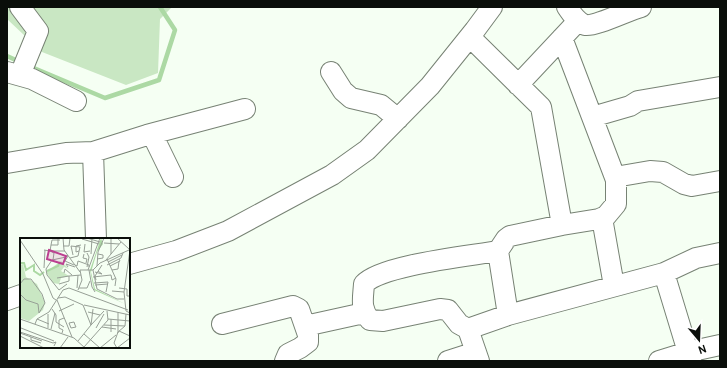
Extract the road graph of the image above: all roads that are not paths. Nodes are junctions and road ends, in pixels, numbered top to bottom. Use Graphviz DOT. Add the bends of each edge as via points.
graph roads {
  1 [pos="20,7"];
  2 [pos="492,7"];
  3 [pos="642,7"];
  4 [pos="573,14"];
  5 [pos="470,37"];
  6 [pos="562,38"];
  7 [pos="331,72"];
  8 [pos="13,74"];
  9 [pos="518,84"];
  10 [pos="720,87"];
  11 [pos="76,101"];
  12 [pos="245,109"];
  13 [pos="592,117"];
  14 [pos="398,118"];
  15 [pos="152,134"];
  16 [pos="93,152"];
  17 [pos="7,163"];
  18 [pos="173,177"];
  19 [pos="615,177"];
  20 [pos="720,181"];
  21 [pos="602,218"];
  22 [pos="562,225"];
  23 [pos="96,238"];
  24 [pos="498,251"];
  25 [pos="720,253"];
  26 [pos="130,264"];
  27 [pos="664,273"];
  28 [pos="614,286"];
  29 [pos="20,295"];
  30 [pos="7,300"];
  31 [pos="364,313"];
  32 [pos="508,314"];
  33 [pos="222,324"];
  34 [pos="305,326"];
  35 [pos="468,330"];
  36 [pos="720,345"];
  37 [pos="689,356"];
  38 [pos="477,357"];
  39 [pos="285,361"];
  40 [pos="448,361"];
  41 [pos="659,361"];
  1 -- 8 [label="street" via="38,31"];
  2 -- 5 [label="street"];
  3 -- 4 [label="street" via="596,24 585,25"];
  4 -- 6 [label="street"];
  5 -- 9 [label="street"];
  5 -- 14 [label="street" via="430,86"];
  6 -- 9 [label="street"];
  6 -- 13 [label="street"];
  7 -- 14 [label="street" via="343,91 351,98 381,105"];
  8 -- 11 [label="street" via="32,79"];
  9 -- 22 [label="street" via="541,107"];
  10 -- 13 [label="street" via="638,101 630,106"];
  12 -- 15 [label="street"];
  13 -- 19 [label="street"];
  14 -- 26 [label="street" via="367,150 332,175 228,231 176,251"];
  15 -- 16 [label="street"];
  15 -- 18 [label="street"];
  16 -- 17 [label="street" via="66,153"];
  16 -- 23 [label="street"];
  19 -- 20 [label="street" via="650,171 662,172 692,186"];
  19 -- 21 [label="street" via="616,204"];
  21 -- 22 [label="street"];
  21 -- 28 [label="street"];
  22 -- 24 [label="street" via="510,236"];
  24 -- 31 [label="street" via="426,262 375,275 364,284"];
  24 -- 32 [label="street"];
  25 -- 27 [label="street" via="696,258"];
  27 -- 28 [label="street"];
  27 -- 37 [label="street"];
  28 -- 32 [label="street"];
  29 -- 30 [label="street"];
  31 -- 34 [label="street"];
  31 -- 35 [label="street" via="370,320 383,321 448,310 459,324"];
  32 -- 35 [label="street"];
  33 -- 34 [label="street" via="293,306 299,310"];
  34 -- 39 [label="street" via="308,342 288,354"];
  35 -- 38 [label="street"];
  36 -- 37 [label="street"];
  37 -- 41 [label="street"];
  38 -- 40 [label="street"];
}
